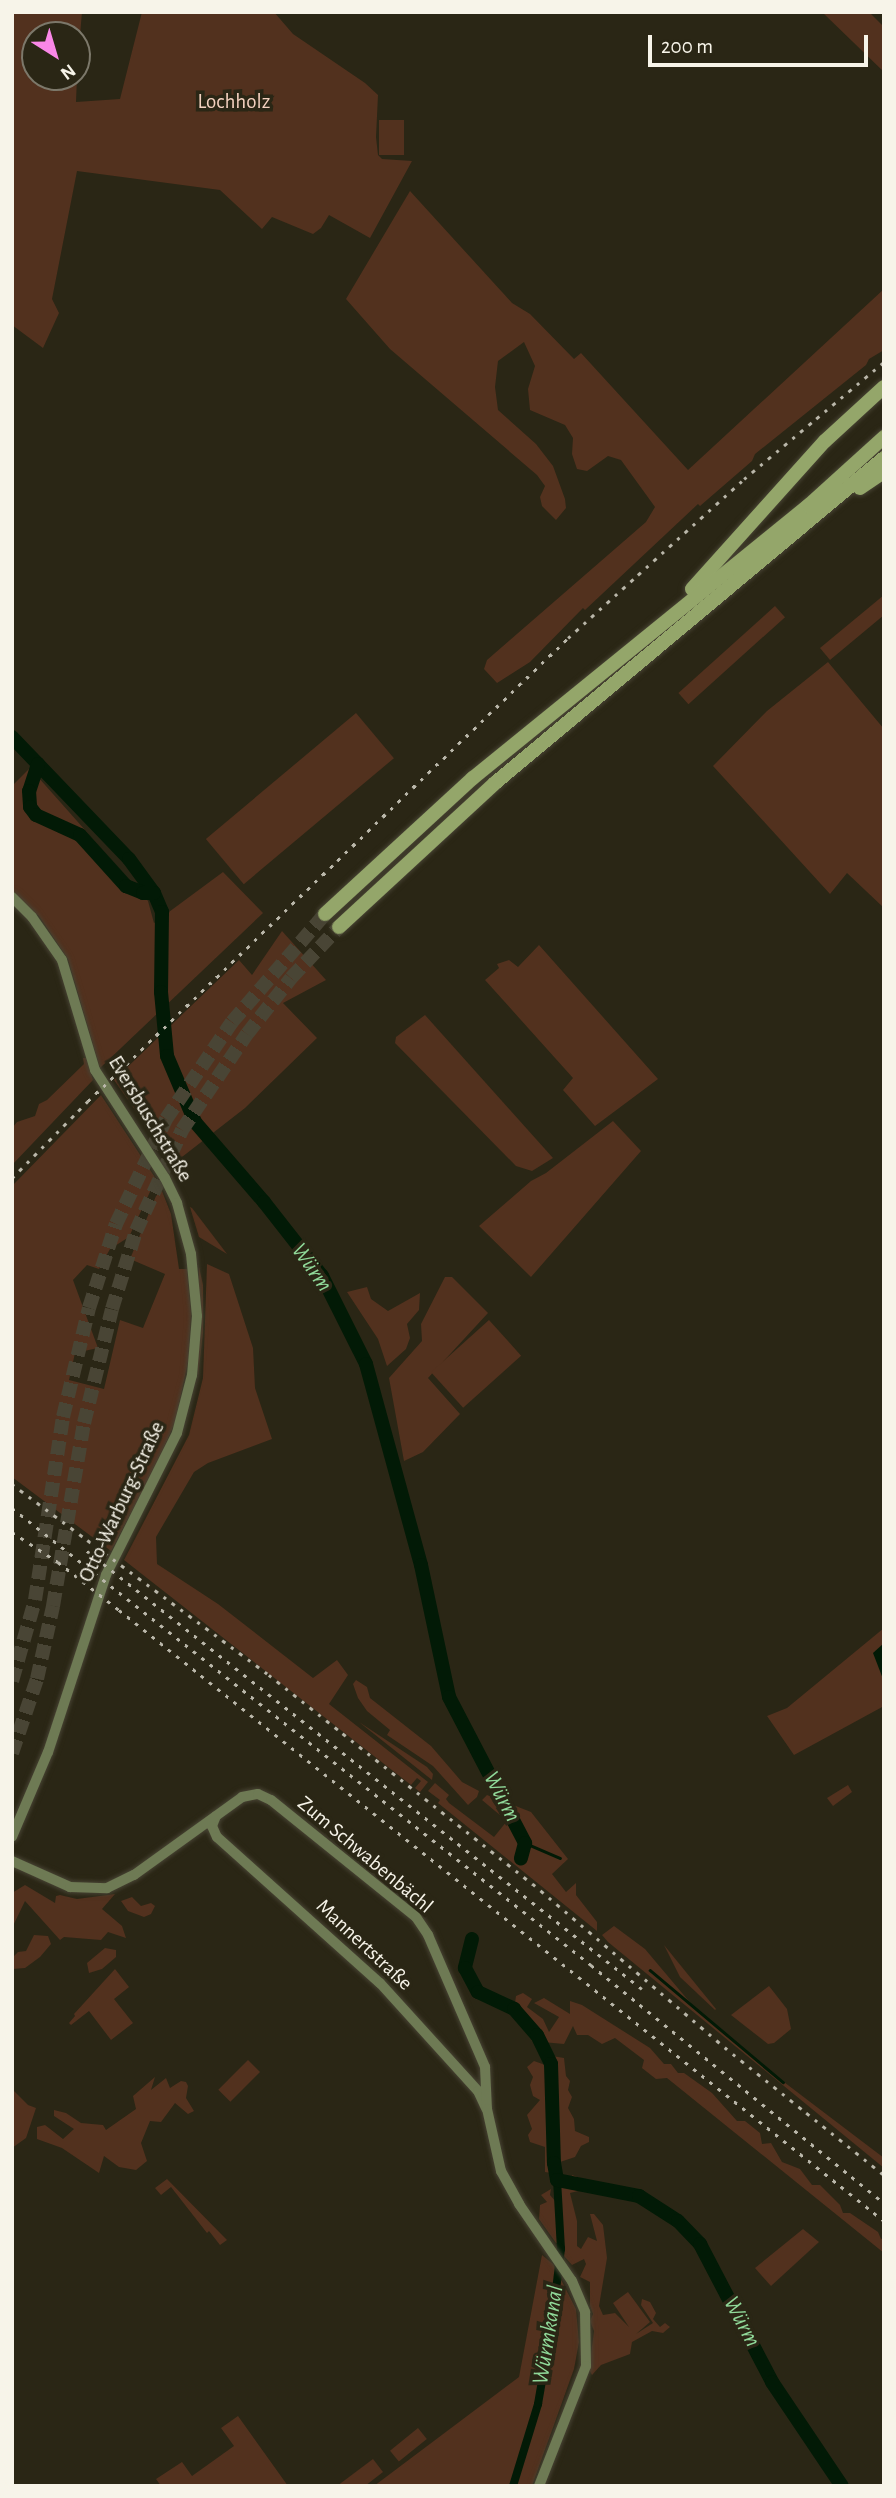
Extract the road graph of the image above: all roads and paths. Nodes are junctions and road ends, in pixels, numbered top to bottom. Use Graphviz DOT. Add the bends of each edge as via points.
graph roads {
  1 [pos="884,387"];
  2 [pos="884,438"];
  3 [pos="884,458"];
  4 [pos="884,472"];
  5 [pos="821,513"];
  6 [pos="663,622"];
  7 [pos="12,897"];
  8 [pos="325,914"];
  9 [pos="339,927"];
  10 [pos="191,1254"];
  11 [pos="216,1816"];
  12 [pos="12,1837"];
  13 [pos="216,1837"];
  14 [pos="177,1844"];
  15 [pos="12,1861"];
  16 [pos="487,2109"];
  17 [pos="539,2486"];
  1 -- 6 [label="highway" via="795,472"];
  2 -- 6 [label="highway" via="808,506"];
  3 -- 5 [label="highway"];
  4 -- 5 [label="highway"];
  5 -- 9 [label="highway" via="495,783"];
  6 -- 8 [label="highway" via="473,778"];
  7 -- 10 [label="street, Eversbuschstraße" via="62,960 95,1070 165,1178 181,1213"];
  10 -- 12 [label="street, Otto-Warburg-Straße" via="197,1316 186,1404 163,1464 106,1575 48,1752"];
  11 -- 13 [label="street" via="212,1826"];
  11 -- 14 [label="street, Zum Schwabenbächl"];
  11 -- 16 [label="street, Zum Schwabenbächl" via="247,1795 267,1798 416,1917 485,2067"];
  13 -- 14 [label="street, Zum Schwabenbächl" via="200,1834"];
  13 -- 16 [label="street, Mannertstraße" via="380,1983 478,2091"];
  14 -- 15 [label="street, Zum Schwabenbächl" via="126,1880 96,1890 61,1885"];
  16 -- 17 [label="street, Zum Schwabenbächl" via="498,2162 585,2312 586,2365"];
}
